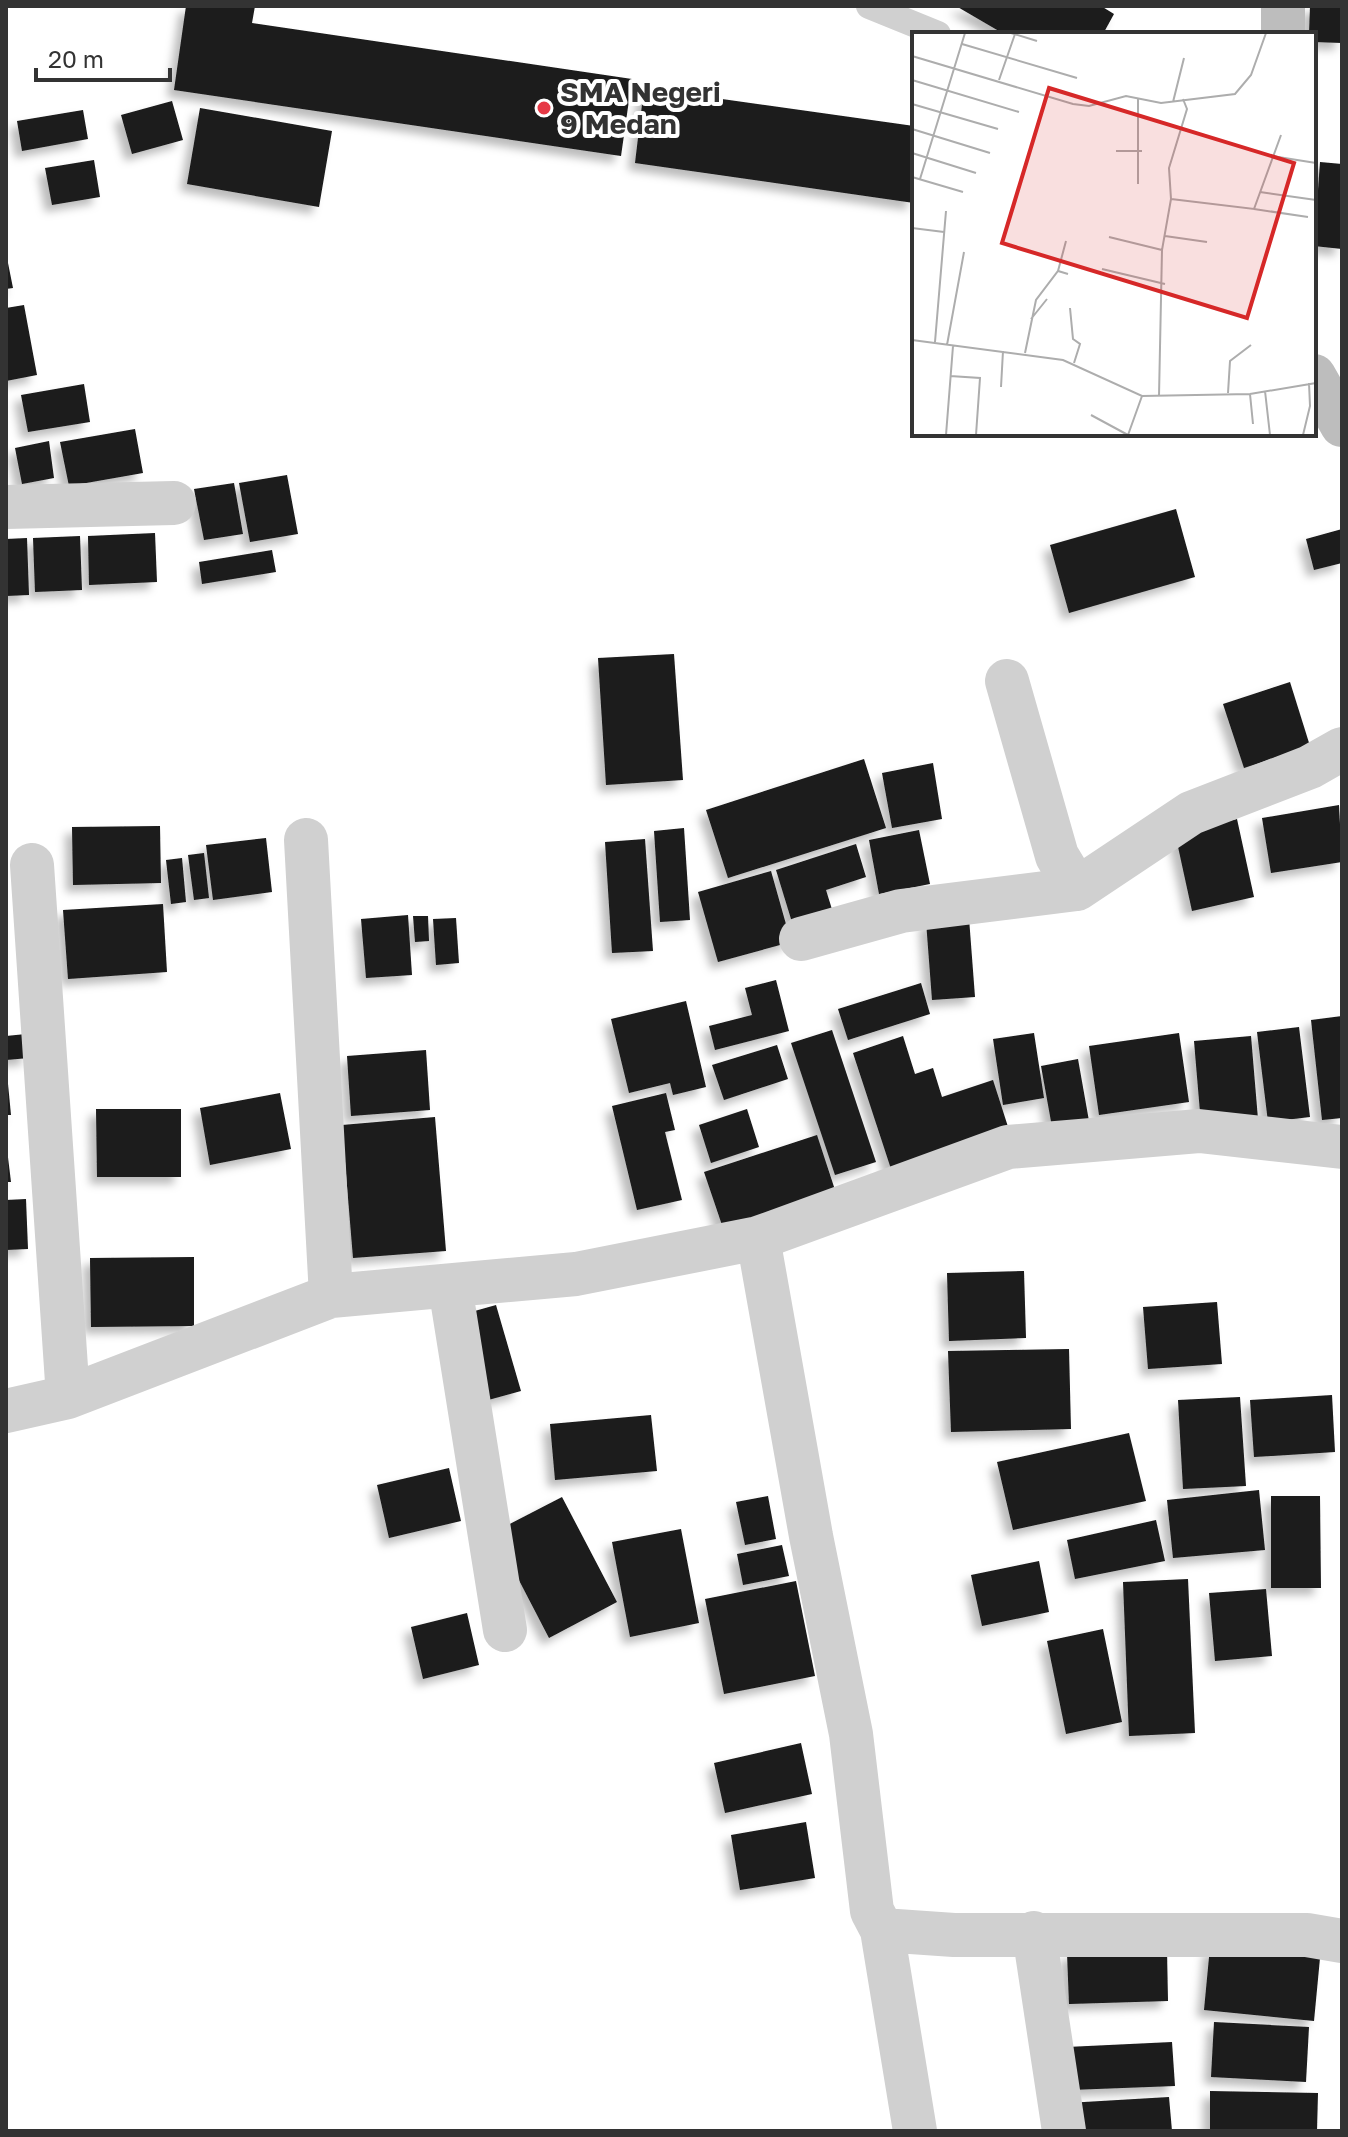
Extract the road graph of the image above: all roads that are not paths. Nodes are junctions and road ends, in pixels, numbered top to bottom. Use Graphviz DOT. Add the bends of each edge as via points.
graph roads {
  1 [pos="869,6"];
  2 [pos="1283,6"];
  3 [pos="933,32"];
  4 [pos="1283,32"];
  5 [pos="1316,380"];
  6 [pos="1342,425"];
  7 [pos="174,503"];
  8 [pos="6,507"];
  9 [pos="1007,681"];
  10 [pos="1342,749"];
  11 [pos="306,840"];
  12 [pos="32,865"];
  13 [pos="1077,889"];
  14 [pos="801,939"];
  15 [pos="1342,1147"];
  16 [pos="758,1238"];
  17 [pos="450,1286"];
  18 [pos="331,1296"];
  19 [pos="68,1397"];
  20 [pos="6,1411"];
  21 [pos="505,1630"];
  22 [pos="882,1930"];
  23 [pos="1034,1933"];
  24 [pos="1342,1941"];
  25 [pos="915,2131"];
  26 [pos="1064,2131"];
  1 -- 3 [label="lane"];
  2 -- 4 [label="street"];
  5 -- 6 [label="street"];
  7 -- 8 [label="street"];
  9 -- 13 [label="street" via="1057,856"];
  10 -- 13 [label="street" via="1310,767 1191,813"];
  11 -- 18 [label="street"];
  12 -- 19 [label="street"];
  13 -- 14 [label="street" via="901,911"];
  15 -- 16 [label="street" via="1199,1131 1008,1147"];
  16 -- 17 [label="street" via="576,1274"];
  16 -- 22 [label="street" via="851,1734 872,1911"];
  17 -- 18 [label="street"];
  17 -- 21 [label="street"];
  18 -- 19 [label="street"];
  19 -- 20 [label="street"];
  22 -- 23 [label="street"];
  22 -- 25 [label="street"];
  23 -- 24 [label="street" via="1307,1935"];
  23 -- 26 [label="street"];
}
